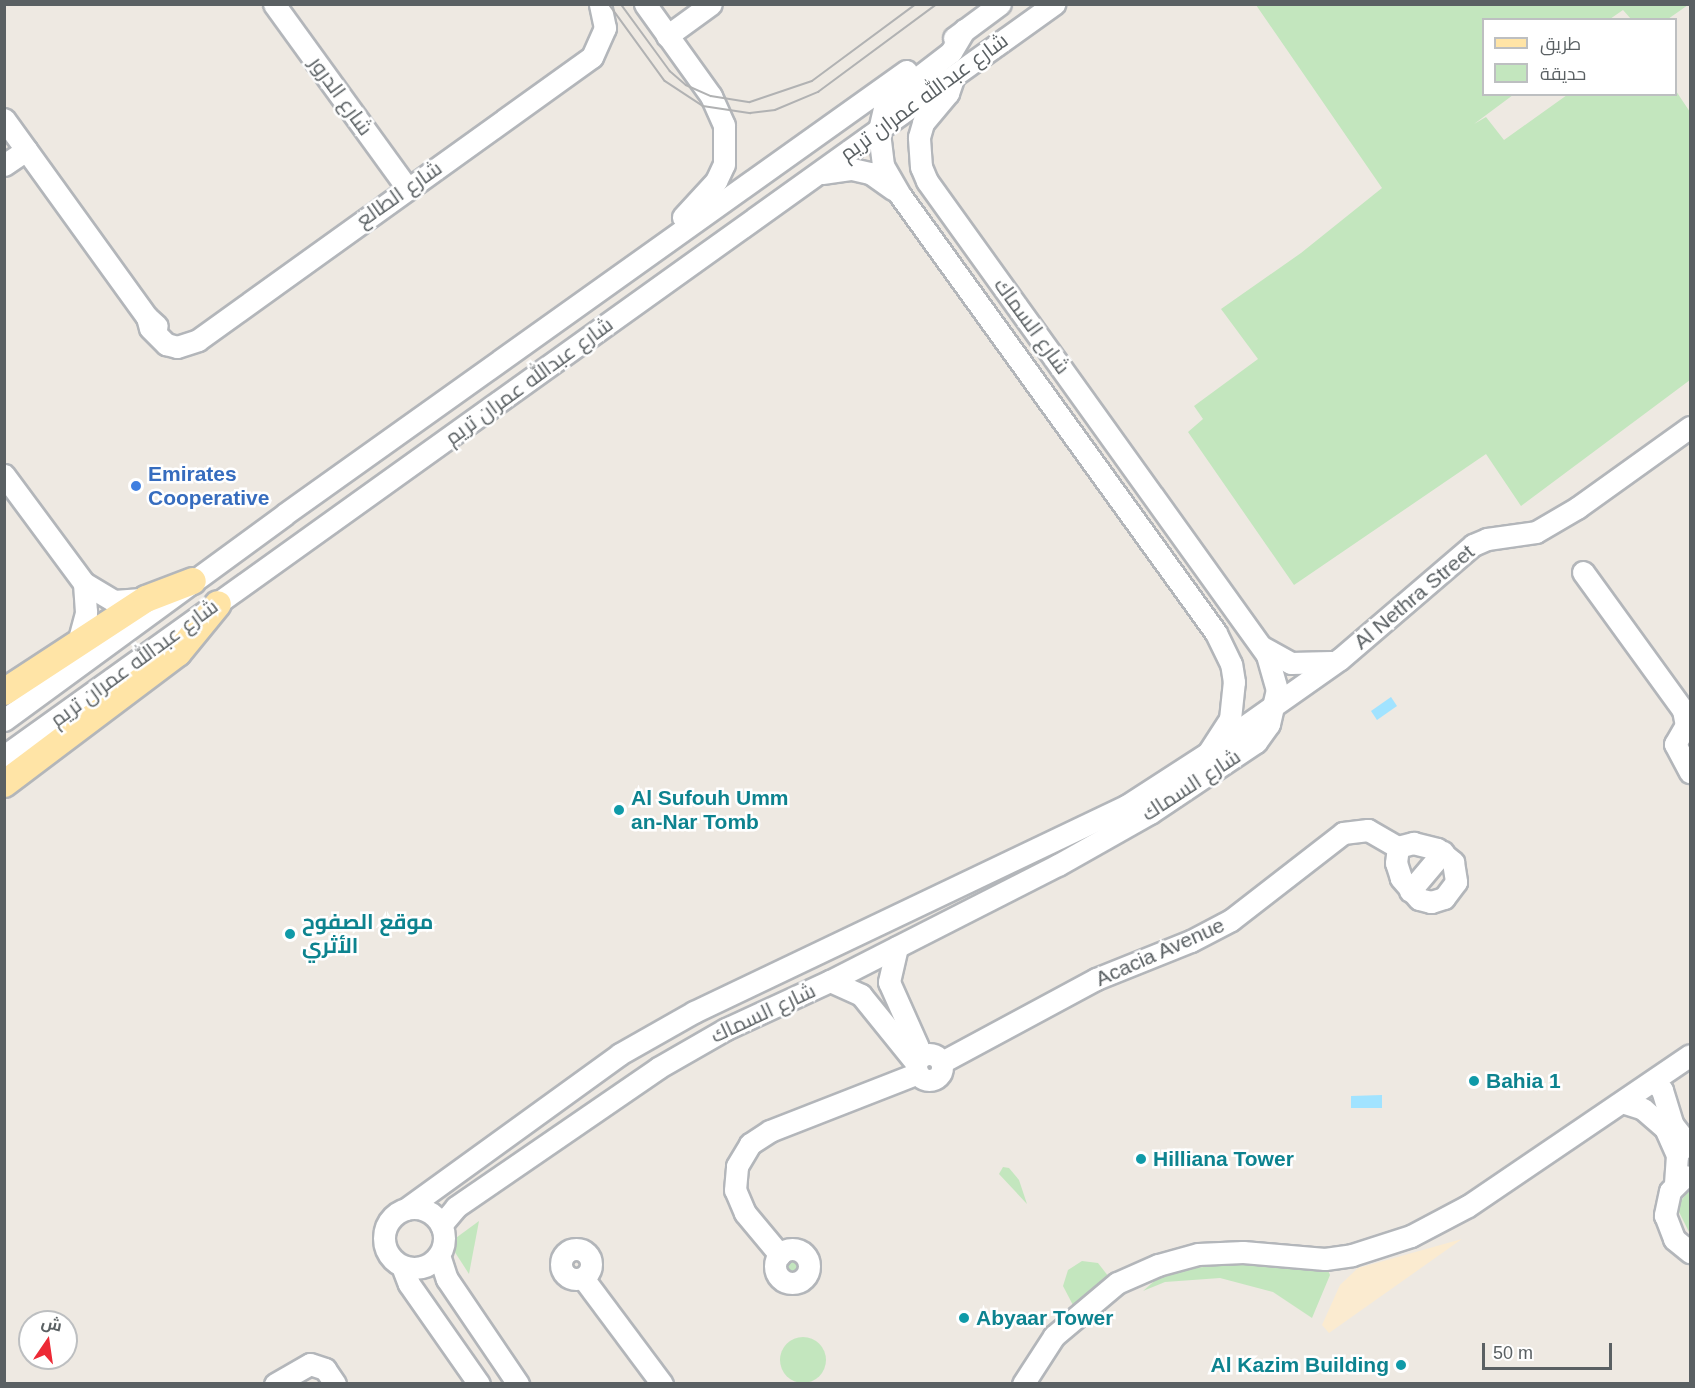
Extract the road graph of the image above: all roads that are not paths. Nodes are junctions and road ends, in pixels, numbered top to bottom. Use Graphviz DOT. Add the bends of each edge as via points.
graph roads {
  1 [pos="274,4"];
  2 [pos="600,4"];
  3 [pos="645,4"];
  4 [pos="711,4"];
  5 [pos="1000,4"];
  6 [pos="1054,4"];
  7 [pos="964,30"];
  8 [pos="667,36"];
  9 [pos="954,76"];
  10 [pos="4,119"];
  11 [pos="879,130"];
  12 [pos="26,150"];
  13 [pos="4,165"];
  14 [pos="816,175"];
  15 [pos="407,188"];
  16 [pos="900,195"];
  17 [pos="678,232"];
  18 [pos="1690,427"];
  19 [pos="4,475"];
  20 [pos="1583,572"];
  21 [pos="193,581"];
  22 [pos="84,583"];
  23 [pos="146,599"];
  24 [pos="218,604"];
  25 [pos="79,639"];
  26 [pos="1260,645"];
  27 [pos="1340,659"];
  28 [pos="4,692"];
  29 [pos="1276,702"];
  30 [pos="4,720"];
  31 [pos="1208,753"];
  32 [pos="4,756"];
  33 [pos="1690,772"];
  34 [pos="4,784"];
  35 [pos="1398,847"];
  36 [pos="1443,852"];
  37 [pos="1410,891"];
  38 [pos="897,947"];
  39 [pos="830,981"];
  40 [pos="1690,1055"];
  41 [pos="925,1063"];
  42 [pos="1654,1081"];
  43 [pos="1625,1103"];
  44 [pos="1690,1147"];
  45 [pos="1683,1178"];
  46 [pos="406,1209"];
  47 [pos="441,1225"];
  48 [pos="1690,1252"];
  49 [pos="439,1255"];
  50 [pos="780,1255"];
  51 [pos="402,1266"];
  52 [pos="583,1278"];
  53 [pos="275,1383"];
  54 [pos="336,1383"];
  55 [pos="479,1383"];
  56 [pos="518,1383"];
  57 [pos="662,1383"];
  58 [pos="1023,1383"];
  1 -- 15 [label="street, شارع الدرور"];
  2 -- 15 [label="street, شارع الطالع" via="605,28 592,57"];
  3 -- 8 [label="street"];
  4 -- 8 [label="street"];
  5 -- 7 [label="street, شارع عبدالله عمران تريم"];
  6 -- 9 [label="street, شارع عبدالله عمران تريم"];
  7 -- 11 [label="street" via="951,52 890,100"];
  7 -- 17 [label="street, شارع عبدالله عمران تريم"];
  8 -- 17 [label="street" via="719,111 727,145 716,181 687,211"];
  9 -- 11 [label="street, شارع عبدالله عمران تريم"];
  9 -- 26 [label="street, شارع السماك" via="948,93 923,123 919,137 919,160 927,181"];
  10 -- 12 [label="street, شارع الطالع"];
  11 -- 14 [label="street, شارع عبدالله عمران تريم"];
  11 -- 16 [label="street, شارع السماك" via="883,165"];
  12 -- 13 [label="street"];
  12 -- 15 [label="street, شارع الطالع" via="147,317 150,328 166,344 188,345"];
  14 -- 16 [label="street" via="834,170 861,171 886,182"];
  14 -- 24 [label="street, شارع عبدالله عمران تريم"];
  16 -- 31 [label="street, شارع السماك" via="1224,648 1234,696 1230,719"];
  17 -- 21 [label="street, شارع عبدالله عمران تريم"];
  18 -- 27 [label="street, Al Nethra Street" via="1577,508 1536,532 1473,545"];
  19 -- 22 [label="street"];
  20 -- 33 [label="street" via="1683,710 1686,725 1675,744"];
  21 -- 23 [label="main road"];
  21 -- 30 [label="street, شارع عبدالله عمران تريم"];
  22 -- 23 [label="street" via="114,601"];
  22 -- 25 [label="street" via="86,612"];
  23 -- 25 [label="main road"];
  24 -- 32 [label="street, شارع عبدالله عمران تريم"];
  24 -- 34 [label="main road" via="178,653"];
  25 -- 28 [label="main road"];
  26 -- 27 [label="street" via="1297,664 1316,665"];
  26 -- 29 [label="street, شارع السماك" via="1276,679"];
  27 -- 29 [label="street, Al Nethra Street"];
  29 -- 31 [label="street, Al Nethra Street"];
  29 -- 38 [label="street, شارع السماك" via="1269,724 1256,742 1205,779 1058,865"];
  31 -- 46 [label="street, شارع السماك" via="1160,787 1072,835 684,1017 549,1102"];
  35 -- 36 [label="street" via="1421,843"];
  35 -- 37 [label="street" via="1397,870"];
  35 -- 41 [label="street, Acacia Avenue" via="1368,830 1342,833 1232,920 1191,941 1095,978"];
  36 -- 37 [label="street"];
  36 -- 37 [label="street" via="1453,862 1457,875 1450,894 1431,902"];
  38 -- 39 [label="street, شارع السماك"];
  38 -- 41 [label="street" via="889,970 892,994"];
  39 -- 41 [label="street" via="861,995"];
  39 -- 47 [label="street, شارع السماك" via="726,1029 658,1068 456,1207"];
  40 -- 42 [label="street"];
  41 -- 50 [label="street, Acacia Avenue" via="770,1131 750,1144 737,1166 735,1190 745,1213"];
  42 -- 43 [label="street"];
  42 -- 44 [label="street" via="1662,1090 1673,1125"];
  43 -- 45 [label="street" via="1652,1114 1665,1128"];
  43 -- 58 [label="street" via="1468,1206 1383,1246 1325,1258 1244,1252 1197,1254 1117,1283 1054,1336"];
  45 -- 48 [label="street" via="1667,1198 1666,1224 1674,1239"];
  46 -- 47 [label="street" via="426,1211"];
  46 -- 51 [label="street, شارع السماك" via="389,1221 384,1241 393,1260"];
  47 -- 49 [label="street" via="443,1246"];
  49 -- 51 [label="street" via="422,1267"];
  49 -- 56 [label="street" via="447,1279"];
  51 -- 55 [label="street, شارع السماك" via="409,1284"];
  52 -- 57 [label="street"];
  53 -- 54 [label="street" via="310,1364 325,1369"];
}
